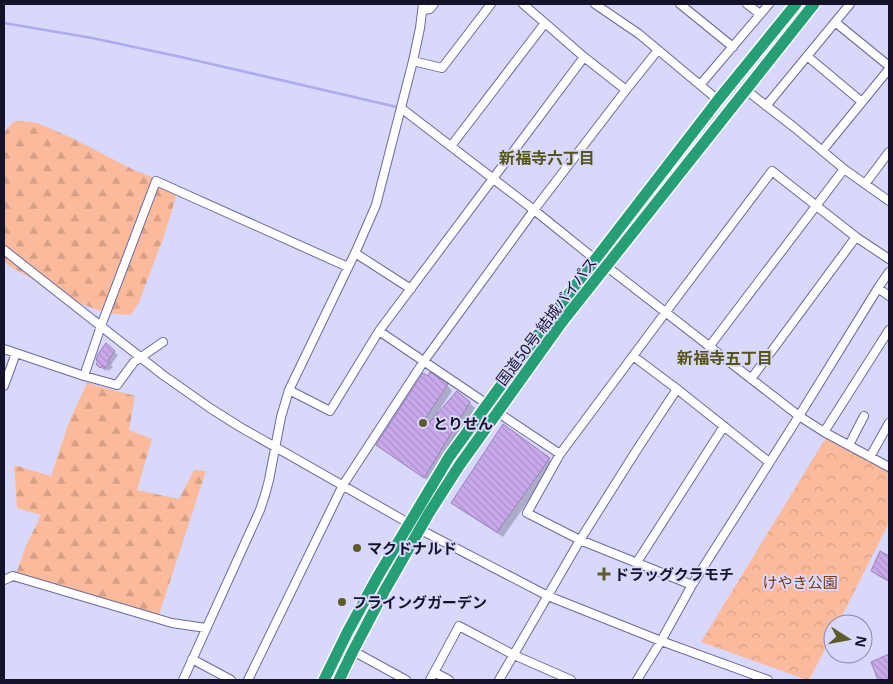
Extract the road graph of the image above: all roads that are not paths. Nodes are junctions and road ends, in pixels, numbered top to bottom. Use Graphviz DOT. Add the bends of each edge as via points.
graph roads {
  1 [pos="434,4"];
  2 [pos="492,4"];
  3 [pos="523,4"];
  4 [pos="597,4"];
  5 [pos="680,4"];
  6 [pos="747,4"];
  7 [pos="769,4"];
  8 [pos="796,4"];
  9 [pos="814,4"];
  10 [pos="850,4"];
  11 [pos="422,6"];
  12 [pos="760,14"];
  13 [pos="835,22"];
  14 [pos="545,23"];
  15 [pos="733,47"];
  16 [pos="658,50"];
  17 [pos="807,56"];
  18 [pos="584,57"];
  19 [pos="413,61"];
  20 [pos="889,68"];
  21 [pos="700,85"];
  22 [pos="626,90"];
  23 [pos="746,90"];
  24 [pos="718,100"];
  25 [pos="862,102"];
  26 [pos="766,106"];
  27 [pos="401,108"];
  28 [pos="451,146"];
  29 [pos="822,151"];
  30 [pos="889,154"];
  31 [pos="844,168"];
  32 [pos="493,179"];
  33 [pos="865,184"];
  34 [pos="889,200"];
  35 [pos="816,205"];
  36 [pos="534,210"];
  37 [pos="856,237"];
  38 [pos="4,250"];
  39 [pos="355,253"];
  40 [pos="889,259"];
  41 [pos="596,260"];
  42 [pos="348,266"];
  43 [pos="606,266"];
  44 [pos="889,272"];
  45 [pos="878,288"];
  46 [pos="411,289"];
  47 [pos="889,296"];
  48 [pos="664,313"];
  49 [pos="101,326"];
  50 [pos="889,330"];
  51 [pos="379,332"];
  52 [pos="163,342"];
  53 [pos="709,347"];
  54 [pos="4,349"];
  55 [pos="16,353"];
  56 [pos="633,356"];
  57 [pos="142,358"];
  58 [pos="424,361"];
  59 [pos="84,376"];
  60 [pos="751,379"];
  61 [pos="4,386"];
  62 [pos="677,389"];
  63 [pos="289,390"];
  64 [pos="487,404"];
  65 [pos="497,412"];
  66 [pos="799,416"];
  67 [pos="864,416"];
  68 [pos="889,423"];
  69 [pos="724,426"];
  70 [pos="824,432"];
  71 [pos="848,445"];
  72 [pos="276,447"];
  73 [pos="560,454"];
  74 [pos="870,457"];
  75 [pos="769,462"];
  76 [pos="889,468"];
  77 [pos="343,485"];
  78 [pos="414,526"];
  79 [pos="580,540"];
  80 [pos="637,562"];
  81 [pos="4,580"];
  82 [pos="692,585"];
  83 [pos="548,596"];
  84 [pos="206,628"];
  85 [pos="661,641"];
  86 [pos="353,651"];
  87 [pos="514,655"];
  88 [pos="192,659"];
  89 [pos="434,672"];
  90 [pos="183,680"];
  91 [pos="230,680"];
  92 [pos="248,680"];
  93 [pos="324,680"];
  94 [pos="340,680"];
  95 [pos="406,680"];
  96 [pos="430,680"];
  97 [pos="449,680"];
  98 [pos="499,680"];
  99 [pos="570,680"];
  100 [pos="637,680"];
  101 [pos="768,680"];
  1 -- 11 [label="street" via="430,9"];
  2 -- 19 [label="street" via="442,68"];
  3 -- 14 [label="street"];
  4 -- 16 [label="street"];
  5 -- 15 [label="street"];
  6 -- 12 [label="street"];
  7 -- 12 [label="street"];
  8 -- 24 [label="highway, 国道50号 結城バイパス"];
  9 -- 23 [label="highway, 国道50号 結城バイパス"];
  10 -- 13 [label="street"];
  11 -- 19 [label="street"];
  12 -- 15 [label="street"];
  13 -- 17 [label="street"];
  13 -- 20 [label="street"];
  14 -- 18 [label="street"];
  14 -- 28 [label="street"];
  15 -- 21 [label="street"];
  16 -- 21 [label="street"];
  16 -- 22 [label="street"];
  17 -- 25 [label="street"];
  17 -- 26 [label="street"];
  18 -- 22 [label="street"];
  18 -- 32 [label="street"];
  19 -- 27 [label="street"];
  20 -- 25 [label="street"];
  21 -- 24 [label="street"];
  22 -- 36 [label="street"];
  23 -- 26 [label="street"];
  23 -- 43 [label="highway, 国道50号 結城バイパス"];
  24 -- 41 [label="highway, 国道50号 結城バイパス"];
  25 -- 29 [label="street"];
  26 -- 29 [label="street"];
  27 -- 28 [label="street"];
  27 -- 39 [label="street" via="376,205"];
  28 -- 32 [label="street"];
  29 -- 31 [label="street"];
  30 -- 33 [label="street"];
  31 -- 33 [label="street"];
  31 -- 35 [label="street"];
  32 -- 36 [label="street"];
  32 -- 46 [label="street"];
  33 -- 34 [label="street"];
  35 -- 37 [label="street"];
  35 -- 48 [label="street" via="772,172"];
  35 -- 53 [label="street"];
  36 -- 41 [label="street"];
  36 -- 58 [label="street"];
  37 -- 40 [label="street"];
  37 -- 60 [label="street"];
  38 -- 49 [label="street"];
  39 -- 42 [label="street"];
  39 -- 46 [label="street"];
  41 -- 64 [label="highway, 国道50号 結城バイパス"];
  42 -- 49 [label="street" via="156,181"];
  42 -- 63 [label="street"];
  43 -- 48 [label="street"];
  43 -- 65 [label="highway, 国道50号 結城バイパス"];
  44 -- 45 [label="street"];
  45 -- 47 [label="street"];
  45 -- 66 [label="street"];
  46 -- 51 [label="street"];
  48 -- 53 [label="street"];
  48 -- 56 [label="street"];
  49 -- 57 [label="street"];
  49 -- 59 [label="street"];
  50 -- 70 [label="street"];
  51 -- 58 [label="street"];
  51 -- 63 [label="street" via="330,411"];
  52 -- 57 [label="street"];
  53 -- 60 [label="street"];
  54 -- 55 [label="street"];
  55 -- 59 [label="street"];
  55 -- 61 [label="street"];
  56 -- 62 [label="street"];
  56 -- 73 [label="street"];
  57 -- 59 [label="street" via="134,362 117,385"];
  57 -- 72 [label="street" via="210,408"];
  58 -- 64 [label="street"];
  58 -- 77 [label="street"];
  60 -- 66 [label="street"];
  62 -- 69 [label="street"];
  62 -- 79 [label="street"];
  63 -- 72 [label="street"];
  64 -- 78 [label="highway, 国道50号 結城バイパス" via="449,457"];
  65 -- 73 [label="street"];
  65 -- 78 [label="highway, 国道50号 結城バイパス"];
  66 -- 70 [label="street"];
  66 -- 75 [label="street"];
  67 -- 71 [label="street"];
  68 -- 74 [label="street"];
  69 -- 75 [label="street"];
  69 -- 80 [label="street"];
  70 -- 71 [label="street"];
  71 -- 74 [label="street"];
  72 -- 77 [label="street"];
  72 -- 84 [label="street" via="266,495"];
  73 -- 79 [label="street" via="526,512"];
  74 -- 76 [label="street"];
  75 -- 82 [label="street"];
  77 -- 78 [label="street"];
  77 -- 92 [label="street"];
  78 -- 83 [label="street"];
  78 -- 86 [label="highway, 国道50号 結城バイパス"];
  78 -- 93 [label="highway, 国道50号 結城バイパス" via="348,631"];
  79 -- 80 [label="street"];
  79 -- 83 [label="street"];
  80 -- 82 [label="street"];
  81 -- 84 [label="street" via="13,576 172,623"];
  82 -- 85 [label="street"];
  83 -- 85 [label="street"];
  83 -- 87 [label="street"];
  84 -- 88 [label="street"];
  85 -- 100 [label="street"];
  85 -- 101 [label="street"];
  86 -- 94 [label="highway, 国道50号 結城バイパス"];
  86 -- 95 [label="street"];
  87 -- 89 [label="street" via="459,626"];
  87 -- 98 [label="street"];
  87 -- 99 [label="street"];
  88 -- 90 [label="street"];
  88 -- 91 [label="street"];
  89 -- 96 [label="street"];
  89 -- 97 [label="street"];
}
